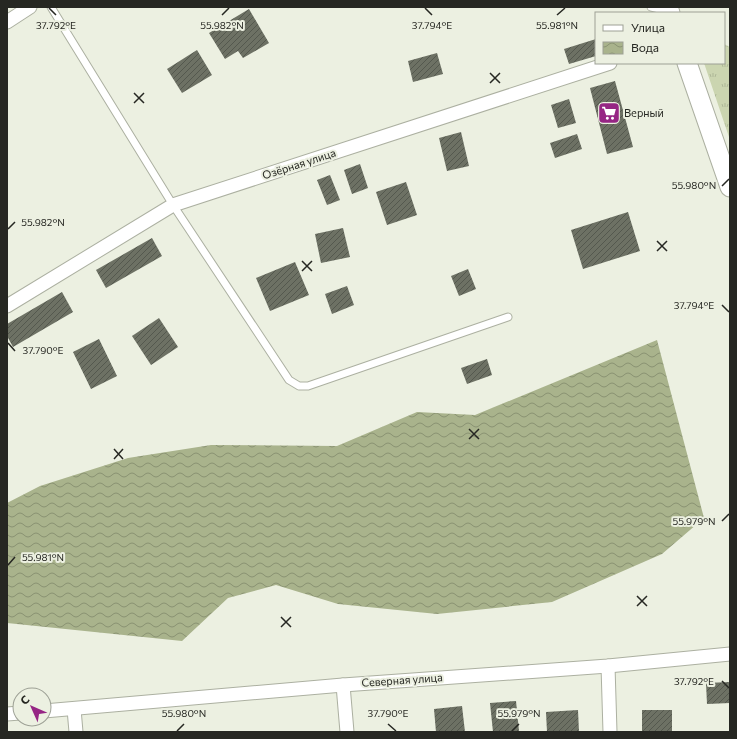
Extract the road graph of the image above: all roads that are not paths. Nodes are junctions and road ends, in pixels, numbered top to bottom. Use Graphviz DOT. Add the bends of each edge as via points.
graph roads {
  1 [pos="30,7"];
  2 [pos="51,7"];
  3 [pos="651,7"];
  4 [pos="669,10"];
  5 [pos="7,22"];
  6 [pos="607,64"];
  7 [pos="687,64"];
  8 [pos="730,187"];
  9 [pos="173,205"];
  10 [pos="7,306"];
  11 [pos="508,317"];
  12 [pos="730,654"];
  13 [pos="608,666"];
  14 [pos="344,684"];
  15 [pos="74,709"];
  16 [pos="52,710"];
  17 [pos="76,732"];
  18 [pos="347,732"];
  19 [pos="610,732"];
  1 -- 5 [label="street"];
  2 -- 9 [label="lane"];
  3 -- 4 [label="lane"];
  6 -- 9 [label="street, Озёрная улица"];
  7 -- 8 [label="main road"];
  9 -- 10 [label="street, Озёрная улица"];
  9 -- 11 [label="lane" via="289,380 299,386 308,386"];
  12 -- 13 [label="street, Северная улица"];
  13 -- 14 [label="street, Северная улица"];
  13 -- 19 [label="street"];
  14 -- 15 [label="street, Северная улица"];
  14 -- 18 [label="street"];
  15 -- 16 [label="street, Северная улица"];
  15 -- 17 [label="street"];
}
